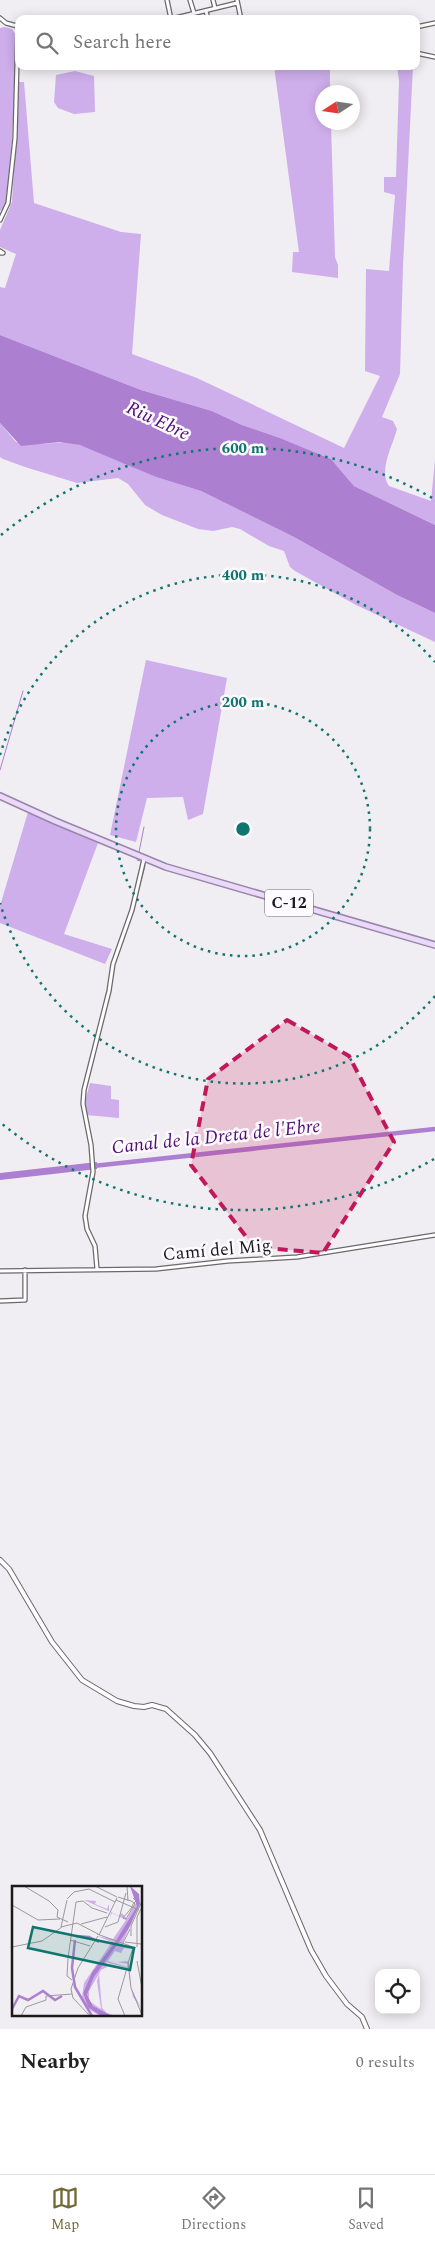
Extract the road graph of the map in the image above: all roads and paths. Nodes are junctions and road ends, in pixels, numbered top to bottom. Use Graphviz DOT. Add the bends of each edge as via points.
graph roads {
  1 [pos="167,0"];
  2 [pos="190,0"];
  3 [pos="213,0"];
  4 [pos="237,1"];
  5 [pos="215,8"];
  6 [pos="206,11"];
  7 [pos="194,13"];
  8 [pos="170,15"];
  9 [pos="186,15"];
  10 [pos="207,15"];
  11 [pos="240,15"];
  12 [pos="0,18"];
  13 [pos="6,23"];
  14 [pos="435,23"];
  15 [pos="15,25"];
  16 [pos="0,26"];
  17 [pos="420,26"];
  18 [pos="420,54"];
  19 [pos="435,56"];
  20 [pos="17,70"];
  21 [pos="0,220"];
  22 [pos="0,796"];
  23 [pos="144,859"];
  24 [pos="435,945"];
  25 [pos="435,1235"];
  26 [pos="97,1269"];
  27 [pos="0,1270"];
  28 [pos="25,1270"];
  29 [pos="0,1301"];
  30 [pos="0,1560"];
  31 [pos="367,2029"];
  1 -- 8 [label="street"];
  2 -- 7 [label="street"];
  3 -- 5 [label="street"];
  4 -- 5 [label="street"];
  4 -- 11 [label="street"];
  5 -- 6 [label="street"];
  6 -- 7 [label="street"];
  6 -- 10 [label="street"];
  7 -- 9 [label="street"];
  12 -- 13 [label="street"];
  13 -- 15 [label="street"];
  13 -- 16 [label="street"];
  14 -- 17 [label="street"];
  18 -- 19 [label="street"];
  20 -- 21 [label="street" via="15,138 8,204"];
  22 -- 23 [label="main road, C-12"];
  23 -- 24 [label="main road, C-12"];
  23 -- 26 [label="street" via="132,910 113,964 84,1090 83,1104 93,1170 85,1216 86,1229 95,1246"];
  25 -- 26 [label="street, Camí del Mig" via="297,1258 156,1269"];
  26 -- 28 [label="street, Camí del Mig"];
  27 -- 28 [label="street, Camí del Mig"];
  28 -- 29 [label="street" via="25,1300"];
  30 -- 31 [label="street" via="9,1569 52,1642 82,1680 117,1701 166,1709 210,1753 260,1830 311,1950 347,2004 362,2017"];
}
